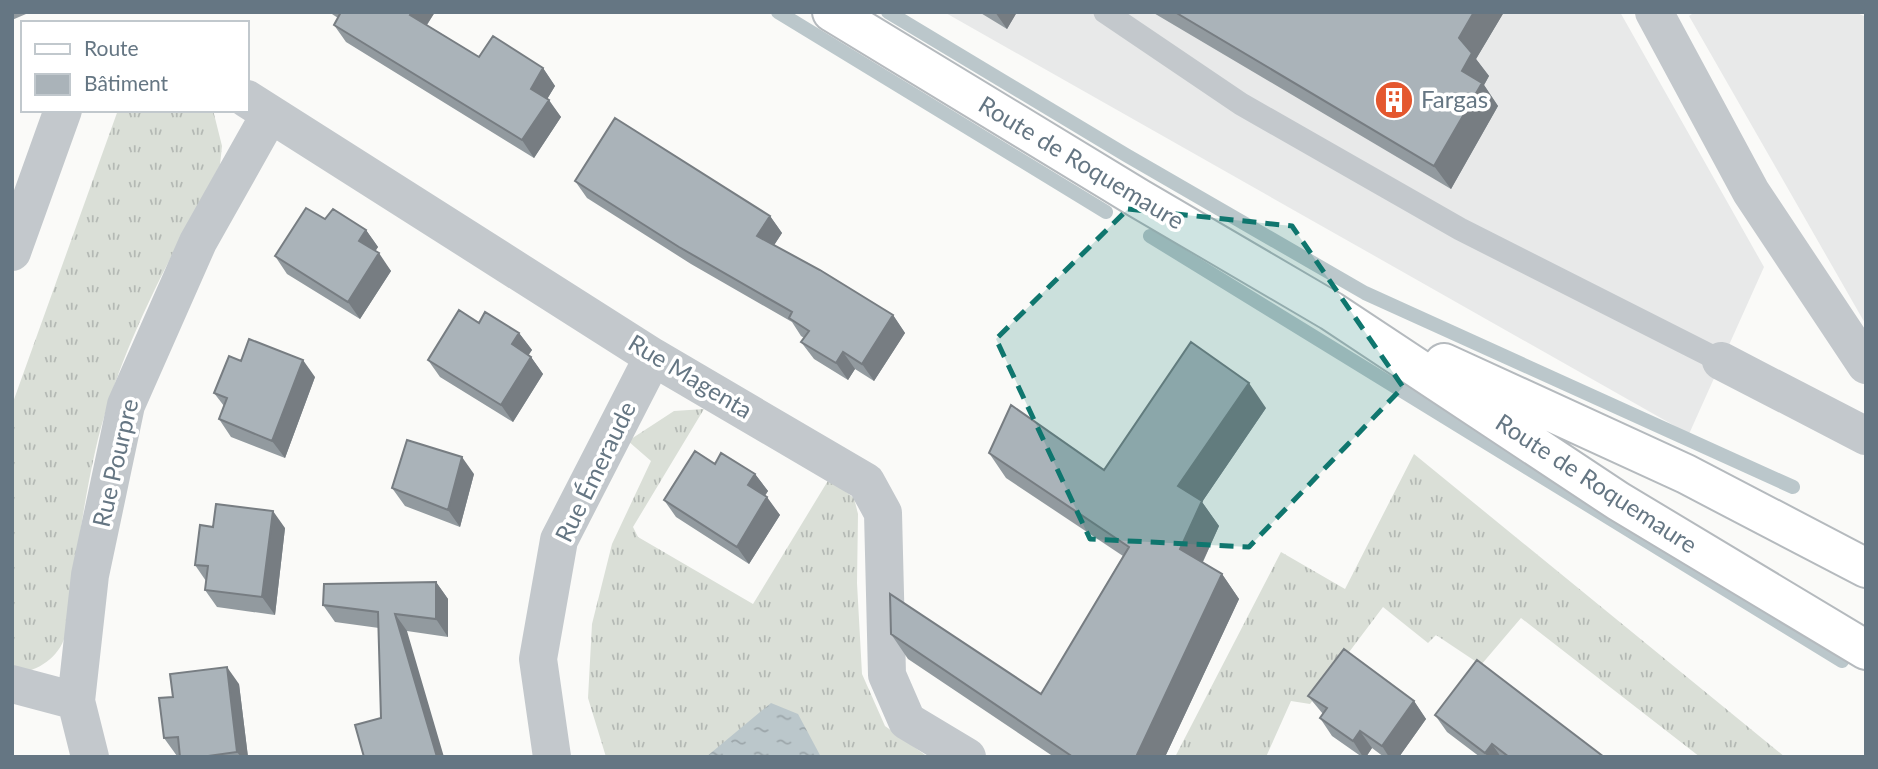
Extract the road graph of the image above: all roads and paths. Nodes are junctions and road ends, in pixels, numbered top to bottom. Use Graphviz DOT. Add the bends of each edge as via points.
graph roads {
  1 [pos="832,12"];
  2 [pos="1105,12"];
  3 [pos="1654,12"];
  4 [pos="258,107"];
  5 [pos="62,112"];
  6 [pos="12,252"];
  7 [pos="1331,310"];
  8 [pos="653,356"];
  9 [pos="1721,362"];
  10 [pos="1866,365"];
  11 [pos="1866,436"];
  12 [pos="1866,568"];
  13 [pos="1866,650"];
  14 [pos="12,684"];
  15 [pos="76,701"];
  16 [pos="90,757"];
  17 [pos="552,757"];
  18 [pos="967,757"];
  1 -- 7 [label="main road, Route de Roquemaure"];
  2 -- 9 [label="lane" via="1241,104 1447,222"];
  3 -- 10 [label="street" via="1751,192"];
  4 -- 8 [label="street, Rue Magenta"];
  4 -- 15 [label="street, Rue Pourpre" via="126,405 90,575"];
  5 -- 6 [label="street"];
  7 -- 12 [label="main road, Route de Roquemaure" via="1686,474"];
  7 -- 13 [label="main road, Route de Roquemaure" via="1618,501"];
  8 -- 17 [label="street, Rue Émeraude" via="559,540 538,659"];
  8 -- 18 [label="street, Rue Magenta" via="866,482 884,513 887,675 907,721"];
  9 -- 11 [label="street"];
  14 -- 15 [label="street"];
  15 -- 16 [label="street, Rue Pourpre"];
}
